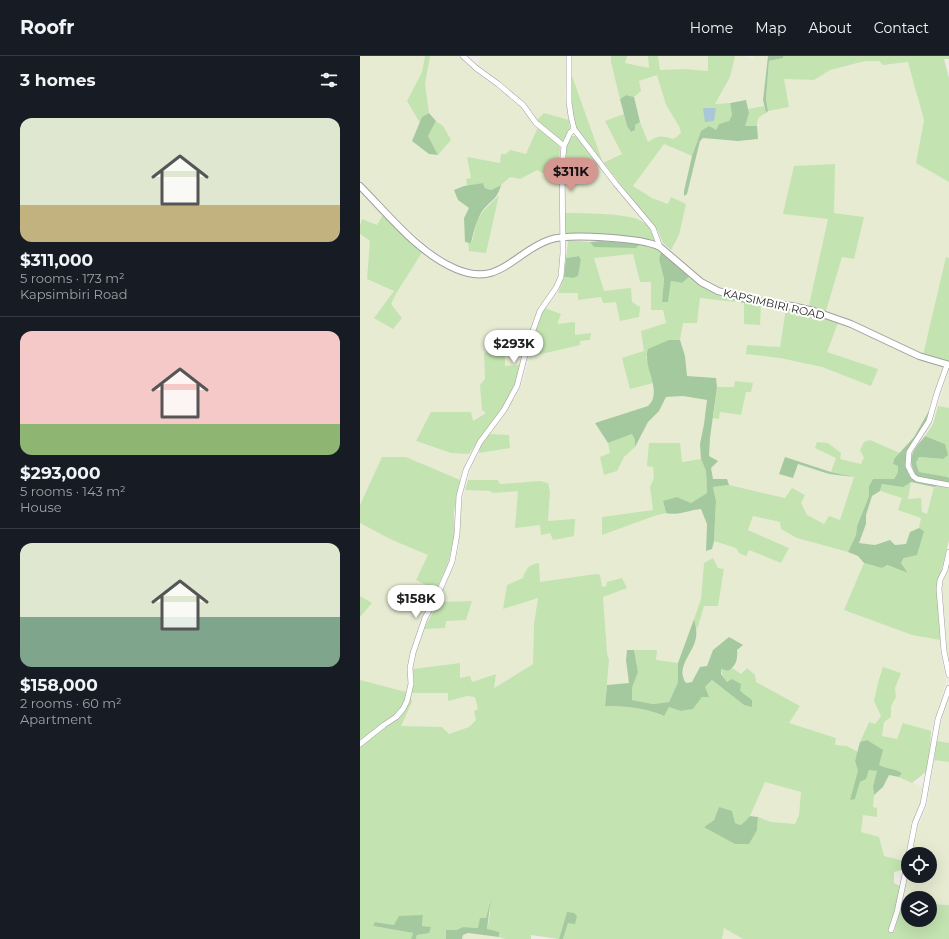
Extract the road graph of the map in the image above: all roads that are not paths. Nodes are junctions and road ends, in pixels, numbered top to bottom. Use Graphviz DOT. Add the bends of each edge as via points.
graph roads {
  1 [pos="463,56"];
  2 [pos="569,56"];
  3 [pos="574,129"];
  4 [pos="564,146"];
  5 [pos="360,186"];
  6 [pos="563,237"];
  7 [pos="660,247"];
  8 [pos="948,365"];
  9 [pos="949,485"];
  10 [pos="949,552"];
  11 [pos="949,675"];
  12 [pos="949,688"];
  13 [pos="360,744"];
  14 [pos="910,847"];
  15 [pos="903,883"];
  16 [pos="891,930"];
  1 -- 4 [label="street" via="523,105 536,123"];
  2 -- 3 [label="street" via="569,102"];
  3 -- 4 [label="street"];
  3 -- 7 [label="street" via="653,228"];
  4 -- 6 [label="street"];
  5 -- 6 [label="street, KAPSIMBIRI ROAD" via="403,231 436,258 456,269 482,274 494,272 540,244"];
  6 -- 7 [label="street, KAPSIMBIRI ROAD" via="636,240"];
  6 -- 13 [label="street" via="561,277 540,311 517,386 504,410 480,442 466,470 459,496 452,562 425,618 413,653 407,701 396,717"];
  7 -- 8 [label="street, KAPSIMBIRI ROAD" via="701,282 718,291 750,300 814,311 851,324 919,356"];
  8 -- 9 [label="street" via="929,421 910,450 908,463 913,476 917,479"];
  10 -- 11 [label="street" via="939,589 944,651"];
  12 -- 14 [label="street" via="938,719 924,804 915,823"];
  15 -- 16 [label="street"];
}
